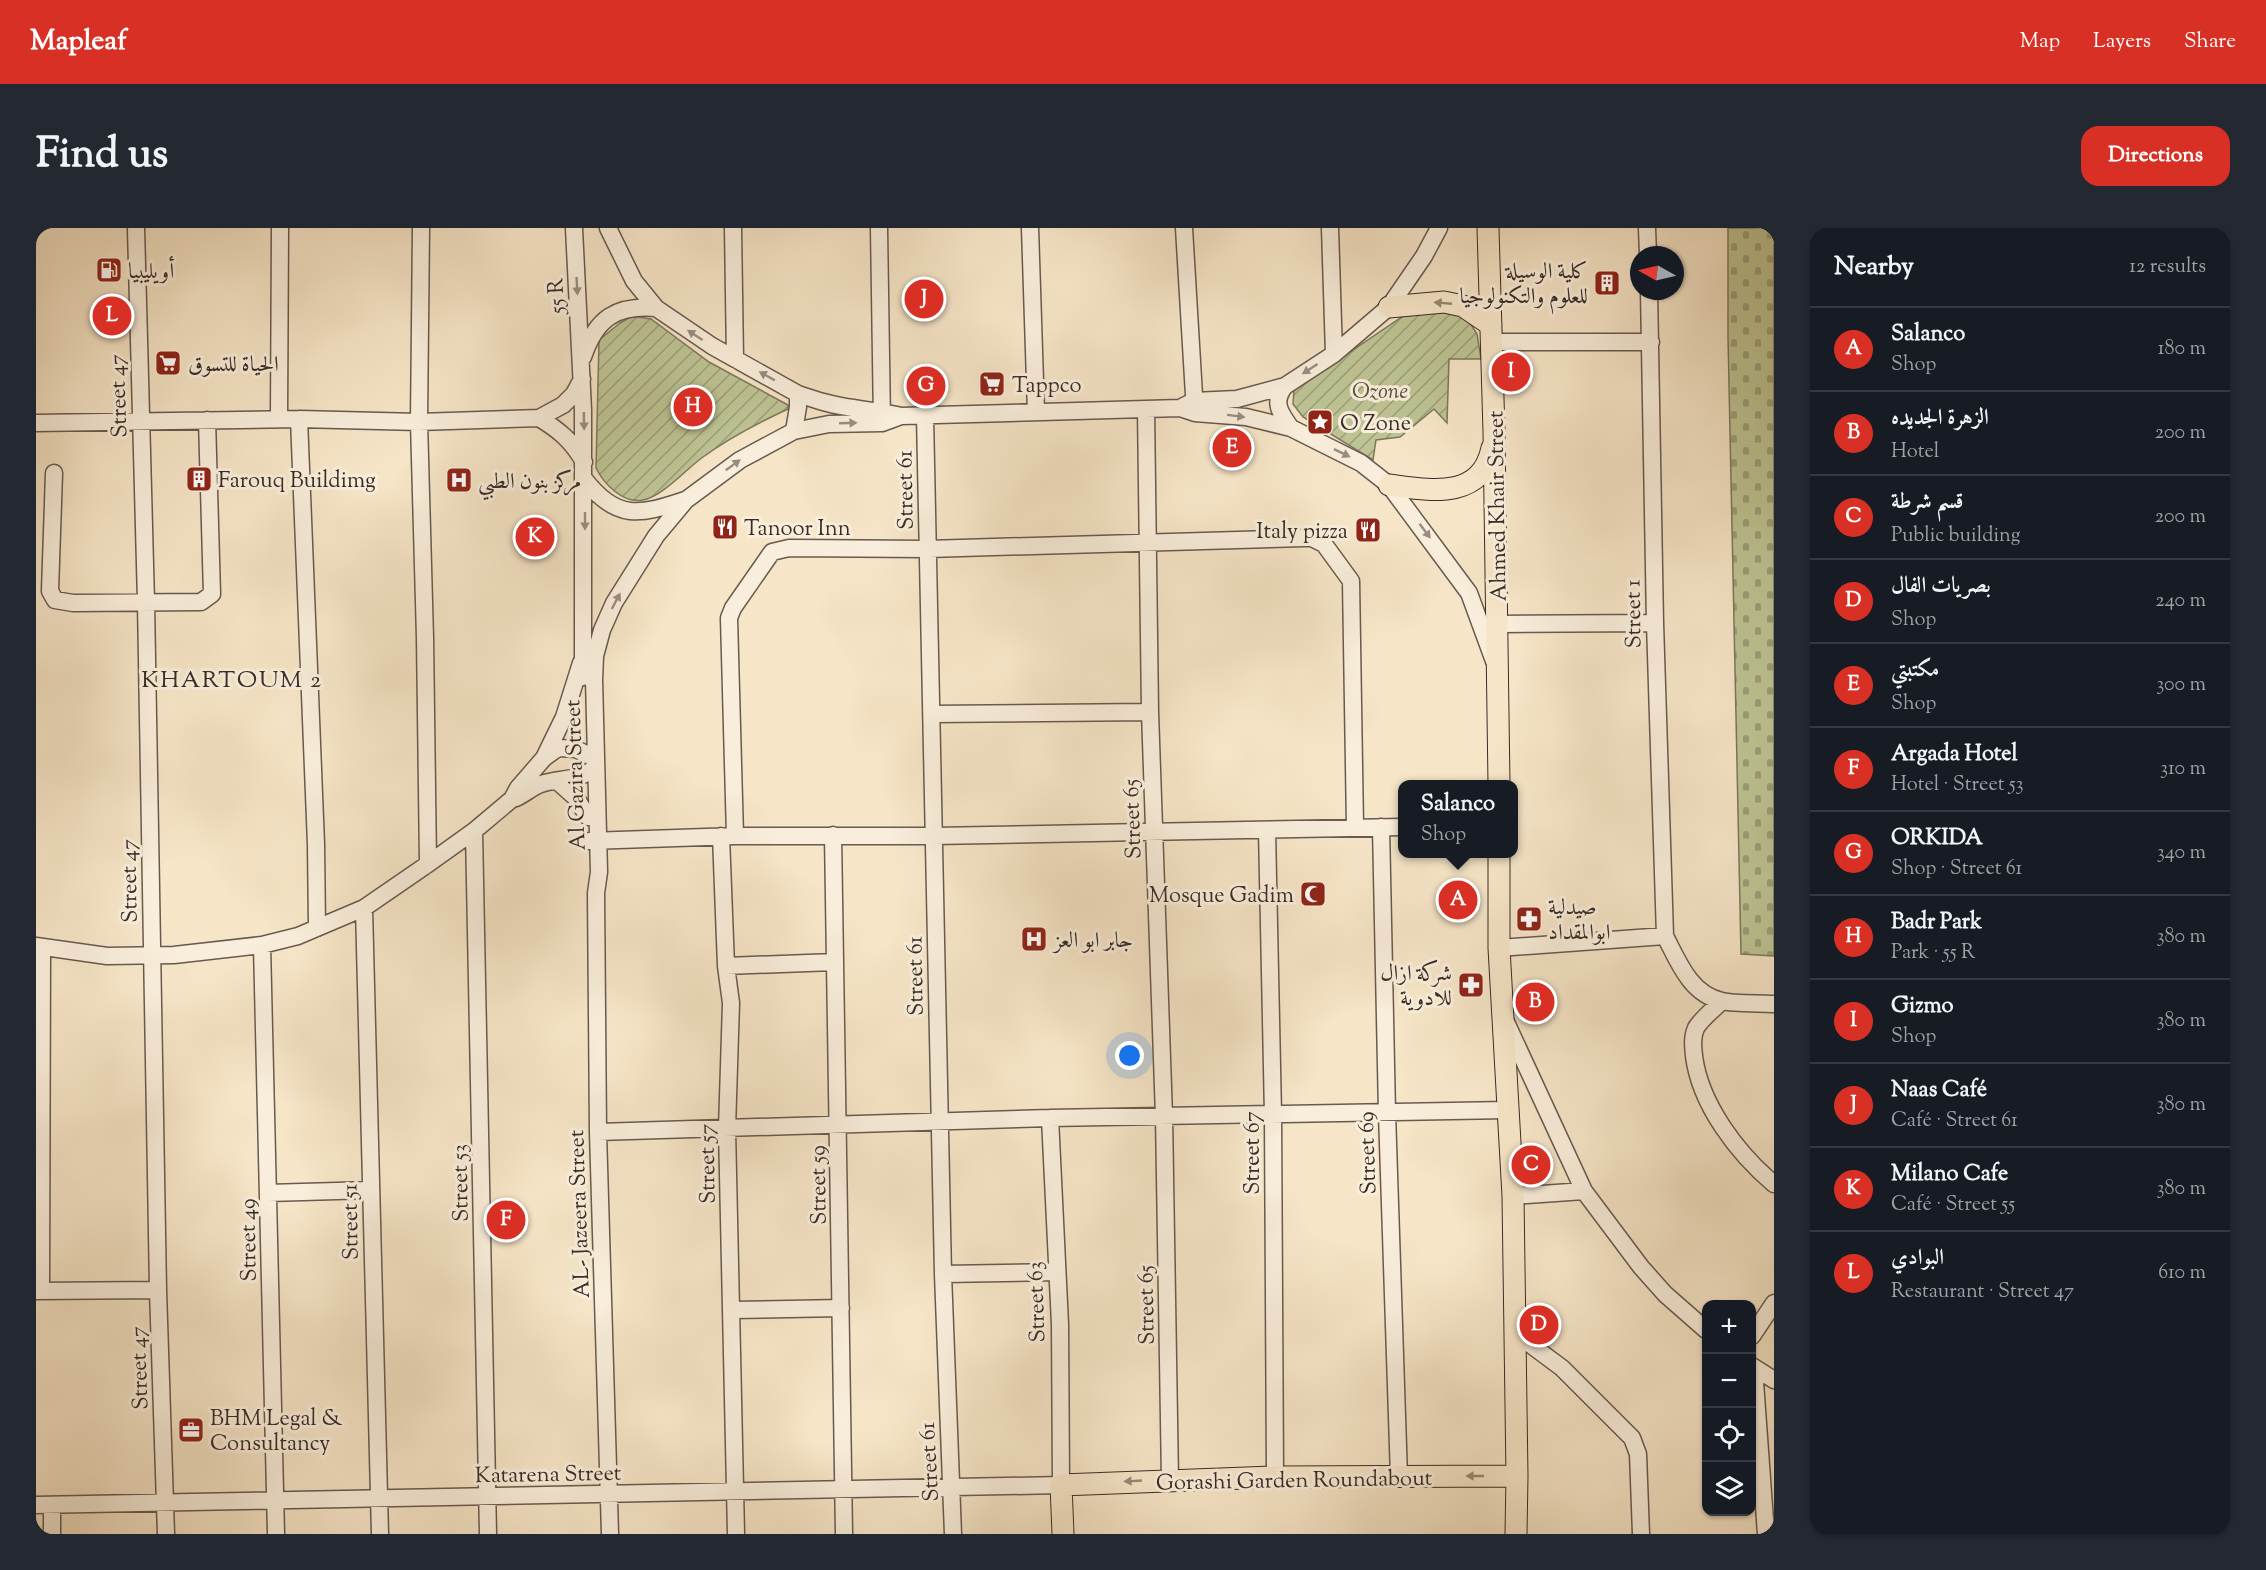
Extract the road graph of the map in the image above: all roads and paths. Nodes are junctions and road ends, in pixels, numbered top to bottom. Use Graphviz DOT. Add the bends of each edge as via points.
graph roads {
  1 [pos="136,228"];
  2 [pos="280,228"];
  3 [pos="421,228"];
  4 [pos="574,228"];
  5 [pos="608,228"];
  6 [pos="733,228"];
  7 [pos="879,228"];
  8 [pos="1030,228"];
  9 [pos="1184,228"];
  10 [pos="1330,228"];
  11 [pos="1439,228"];
  12 [pos="1488,228"];
  13 [pos="1647,228"];
  14 [pos="1648,246"];
  15 [pos="1649,300"];
  16 [pos="1389,307"];
  17 [pos="656,308"];
  18 [pos="1491,333"];
  19 [pos="1651,342"];
  20 [pos="1334,354"];
  21 [pos="735,359"];
  22 [pos="582,371"];
  23 [pos="1285,386"];
  24 [pos="798,394"];
  25 [pos="1190,408"];
  26 [pos="1146,409"];
  27 [pos="1036,412"];
  28 [pos="926,416"];
  29 [pos="882,417"];
  30 [pos="539,418"];
  31 [pos="279,419"];
  32 [pos="299,419"];
  33 [pos="207,420"];
  34 [pos="141,421"];
  35 [pos="419,422"];
  36 [pos="36,423"];
  37 [pos="1291,428"];
  38 [pos="794,431"];
  39 [pos="1494,432"];
  40 [pos="585,472"];
  41 [pos="54,473"];
  42 [pos="1389,485"];
  43 [pos="686,500"];
  44 [pos="1148,543"];
  45 [pos="928,549"];
  46 [pos="146,602"];
  47 [pos="1655,623"];
  48 [pos="1498,624"];
  49 [pos="589,656"];
  50 [pos="1499,676"];
  51 [pos="1150,712"];
  52 [pos="932,714"];
  53 [pos="544,758"];
  54 [pos="590,763"];
  55 [pos="1499,780"];
  56 [pos="557,782"];
  57 [pos="512,799"];
  58 [pos="588,817"];
  59 [pos="1355,827"];
  60 [pos="1381,827"];
  61 [pos="1398,827"];
  62 [pos="1267,830"];
  63 [pos="474,831"];
  64 [pos="1154,831"];
  65 [pos="833,835"];
  66 [pos="728,836"];
  67 [pos="934,836"];
  68 [pos="594,841"];
  69 [pos="1500,858"];
  70 [pos="428,864"];
  71 [pos="364,908"];
  72 [pos="317,928"];
  73 [pos="1665,936"];
  74 [pos="262,945"];
  75 [pos="39,947"];
  76 [pos="1500,948"];
  77 [pos="152,954"];
  78 [pos="834,963"];
  79 [pos="726,966"];
  80 [pos="1722,1001"];
  81 [pos="1774,1004"];
  82 [pos="1502,1013"];
  83 [pos="1507,1110"];
  84 [pos="1387,1113"];
  85 [pos="1273,1115"];
  86 [pos="1164,1116"];
  87 [pos="1050,1118"];
  88 [pos="939,1122"];
  89 [pos="838,1125"];
  90 [pos="727,1129"];
  91 [pos="598,1132"];
  92 [pos="1774,1184"];
  93 [pos="371,1190"];
  94 [pos="1584,1191"];
  95 [pos="268,1193"];
  96 [pos="1513,1196"];
  97 [pos="1057,1272"];
  98 [pos="943,1274"];
  99 [pos="158,1290"];
  100 [pos="39,1291"];
  101 [pos="1774,1303"];
  102 [pos="841,1308"];
  103 [pos="732,1310"];
  104 [pos="1702,1326"];
  105 [pos="1756,1330"];
  106 [pos="1515,1333"];
  107 [pos="1756,1369"];
  108 [pos="1774,1380"];
  109 [pos="1756,1406"];
  110 [pos="1517,1476"];
  111 [pos="1275,1477"];
  112 [pos="1399,1477"];
  113 [pos="1170,1480"];
  114 [pos="1061,1485"];
  115 [pos="952,1487"];
  116 [pos="843,1489"];
  117 [pos="735,1491"];
  118 [pos="609,1494"];
  119 [pos="487,1496"];
  120 [pos="379,1498"];
  121 [pos="275,1500"];
  122 [pos="165,1503"];
  123 [pos="44,1505"];
  124 [pos="52,1534"];
  125 [pos="166,1534"];
  126 [pos="276,1534"];
  127 [pos="380,1534"];
  128 [pos="488,1534"];
  129 [pos="610,1534"];
  130 [pos="736,1534"];
  131 [pos="844,1534"];
  132 [pos="953,1534"];
  133 [pos="1063,1534"];
  134 [pos="1516,1534"];
  135 [pos="1641,1534"];
  136 [pos="1766,1534"];
  1 -- 34 [label="street, Street 47"];
  2 -- 31 [label="street"];
  3 -- 35 [label="street"];
  4 -- 22 [label="street, 55 R, one-way"];
  5 -- 17 [label="street" via="634,281"];
  6 -- 21 [label="street"];
  7 -- 29 [label="street"];
  8 -- 27 [label="street"];
  9 -- 25 [label="street"];
  10 -- 20 [label="street"];
  11 -- 16 [label="street"];
  12 -- 18 [label="main road, Ahmed Khair Street"];
  13 -- 14 [label="street"];
  15 -- 19 [label="street, Street 1"];
  18 -- 16 [label="main road, one-way" via="1462,306 1444,302"];
  16 -- 20 [label="street"];
  21 -- 17 [label="street, one-way"];
  17 -- 22 [label="street" via="633,307 605,320 589,340"];
  18 -- 19 [label="street"];
  18 -- 39 [label="main road, Ahmed Khair Street"];
  19 -- 47 [label="street, Street 1"];
  20 -- 23 [label="street, one-way"];
  24 -- 21 [label="street, one-way"];
  22 -- 30 [label="street" via="574,394"];
  22 -- 40 [label="street, 55 R, one-way"];
  23 -- 25 [label="street"];
  23 -- 37 [label="street" via="1278,403 1280,414"];
  24 -- 29 [label="street"];
  24 -- 38 [label="street"];
  25 -- 26 [label="street"];
  25 -- 37 [label="street, one-way"];
  26 -- 27 [label="street"];
  26 -- 44 [label="street, Street 65"];
  27 -- 28 [label="street"];
  28 -- 29 [label="street"];
  28 -- 45 [label="street, Street 61"];
  38 -- 29 [label="street, one-way"];
  30 -- 35 [label="street"];
  30 -- 40 [label="street" via="570,440"];
  31 -- 32 [label="street"];
  31 -- 33 [label="street"];
  32 -- 35 [label="street"];
  32 -- 72 [label="street"];
  33 -- 34 [label="street"];
  33 -- 46 [label="street" via="212,594 201,602"];
  34 -- 36 [label="street"];
  34 -- 46 [label="street, Street 47"];
  35 -- 70 [label="street"];
  37 -- 42 [label="street, one-way" via="1361,463"];
  43 -- 38 [label="street, one-way" via="741,460"];
  39 -- 42 [label="main road" via="1485,469 1469,482 1438,491"];
  39 -- 48 [label="main road, Ahmed Khair Street"];
  40 -- 43 [label="street" via="596,493 609,504 636,513"];
  40 -- 49 [label="street, 55 R, one-way"];
  41 -- 46 [label="street" via="50,591 55,600"];
  42 -- 50 [label="street, one-way" via="1469,593"];
  49 -- 43 [label="street, one-way" via="629,578"];
  44 -- 45 [label="street"];
  44 -- 51 [label="street, Street 65"];
  44 -- 59 [label="street" via="1312,538 1324,544 1348,576 1352,587"];
  45 -- 52 [label="street, Street 61"];
  45 -- 66 [label="street, Street 57" via="772,552 733,608 728,628"];
  46 -- 77 [label="street, Street 47"];
  47 -- 48 [label="street"];
  47 -- 73 [label="street, Street 1"];
  48 -- 50 [label="main road, Ahmed Khair Street"];
  49 -- 53 [label="street"];
  49 -- 54 [label="street"];
  50 -- 55 [label="main road, Ahmed Khair Street"];
  51 -- 52 [label="street"];
  51 -- 64 [label="street, Street 65"];
  52 -- 67 [label="street, Street 61"];
  53 -- 54 [label="street" via="560,748"];
  53 -- 57 [label="street"];
  54 -- 56 [label="street"];
  54 -- 58 [label="street"];
  54 -- 68 [label="street, Al Gazira Street"];
  56 -- 57 [label="street" via="541,784"];
  56 -- 58 [label="street" via="576,798"];
  57 -- 63 [label="street"];
  58 -- 68 [label="street"];
  59 -- 60 [label="street"];
  59 -- 62 [label="street"];
  60 -- 61 [label="street"];
  60 -- 84 [label="street, Street 69"];
  62 -- 64 [label="street"];
  62 -- 85 [label="street, Street 67"];
  63 -- 70 [label="street"];
  63 -- 119 [label="street, Street 53"];
  64 -- 67 [label="street"];
  64 -- 86 [label="street, Street 65"];
  65 -- 66 [label="street"];
  65 -- 67 [label="street"];
  65 -- 78 [label="street, Street 59"];
  66 -- 68 [label="street"];
  66 -- 79 [label="street, Street 57"];
  67 -- 88 [label="street, Street 61"];
  68 -- 91 [label="street, AL- Jazeera Street" via="590,874 596,893"];
  69 -- 76 [label="main road"];
  70 -- 71 [label="street"];
  71 -- 72 [label="street"];
  71 -- 93 [label="street, Street 51"];
  72 -- 74 [label="street"];
  73 -- 76 [label="street"];
  73 -- 80 [label="street" via="1688,978 1704,994"];
  74 -- 77 [label="street"];
  74 -- 95 [label="street, Street 49"];
  75 -- 77 [label="street" via="107,956"];
  75 -- 100 [label="street"];
  76 -- 82 [label="main road"];
  77 -- 99 [label="street, Street 47"];
  78 -- 79 [label="street"];
  78 -- 89 [label="street, Street 59"];
  79 -- 90 [label="street, Street 57" via="731,1003"];
  80 -- 81 [label="street"];
  80 -- 92 [label="street" via="1696,1029 1692,1042 1696,1070 1705,1096 1732,1139"];
  82 -- 83 [label="main road"];
  82 -- 94 [label="street"];
  83 -- 84 [label="street"];
  83 -- 96 [label="main road"];
  84 -- 85 [label="street"];
  84 -- 112 [label="street, Street 69"];
  85 -- 86 [label="street"];
  85 -- 111 [label="street, Street 67"];
  86 -- 87 [label="street"];
  86 -- 113 [label="street, Street 65"];
  87 -- 88 [label="street"];
  87 -- 97 [label="street, Street 63"];
  88 -- 89 [label="street"];
  88 -- 98 [label="street, Street 61"];
  89 -- 90 [label="street"];
  89 -- 102 [label="street, Street 59"];
  90 -- 91 [label="street"];
  90 -- 103 [label="street, Street 57"];
  91 -- 118 [label="street, AL- Jazeera Street"];
  93 -- 95 [label="street"];
  93 -- 120 [label="street, Street 51"];
  94 -- 96 [label="street"];
  94 -- 104 [label="street" via="1641,1267"];
  95 -- 121 [label="street, Street 49"];
  96 -- 106 [label="main road"];
  97 -- 98 [label="street"];
  97 -- 114 [label="street, Street 63"];
  98 -- 115 [label="street, Street 61"];
  99 -- 100 [label="street"];
  99 -- 122 [label="street, Street 47"];
  101 -- 105 [label="street"];
  102 -- 103 [label="street"];
  102 -- 116 [label="street, Street 59"];
  103 -- 117 [label="street, Street 57"];
  106 -- 110 [label="main road"];
  106 -- 135 [label="street" via="1562,1368 1632,1438 1638,1454"];
  107 -- 108 [label="street"];
  109 -- 136 [label="street"];
  110 -- 112 [label="main road, Gorashi Garden Roundabout, one-way"];
  110 -- 134 [label="main road"];
  111 -- 112 [label="main road, Gorashi Garden Roundabout"];
  111 -- 113 [label="main road, Gorashi Garden Roundabout"];
  113 -- 114 [label="main road, Gorashi Garden Roundabout, one-way"];
  114 -- 115 [label="street, Katarena Street"];
  114 -- 133 [label="main road"];
  115 -- 116 [label="street, Katarena Street"];
  115 -- 132 [label="street, Street 61"];
  116 -- 117 [label="street, Katarena Street"];
  116 -- 131 [label="street, Street 59"];
  117 -- 118 [label="street, Katarena Street"];
  117 -- 130 [label="street, Street 57"];
  118 -- 119 [label="street, Katarena Street"];
  118 -- 129 [label="street, AL- Jazeera Street"];
  119 -- 120 [label="street, Katarena Street"];
  119 -- 128 [label="street, Street 53"];
  120 -- 121 [label="street, Katarena Street"];
  120 -- 127 [label="street, Street 51"];
  121 -- 122 [label="street, Katarena Street"];
  121 -- 126 [label="street, Street 49"];
  122 -- 123 [label="street, Katarena Street"];
  122 -- 125 [label="street, Street 47"];
  123 -- 124 [label="street"];
}
